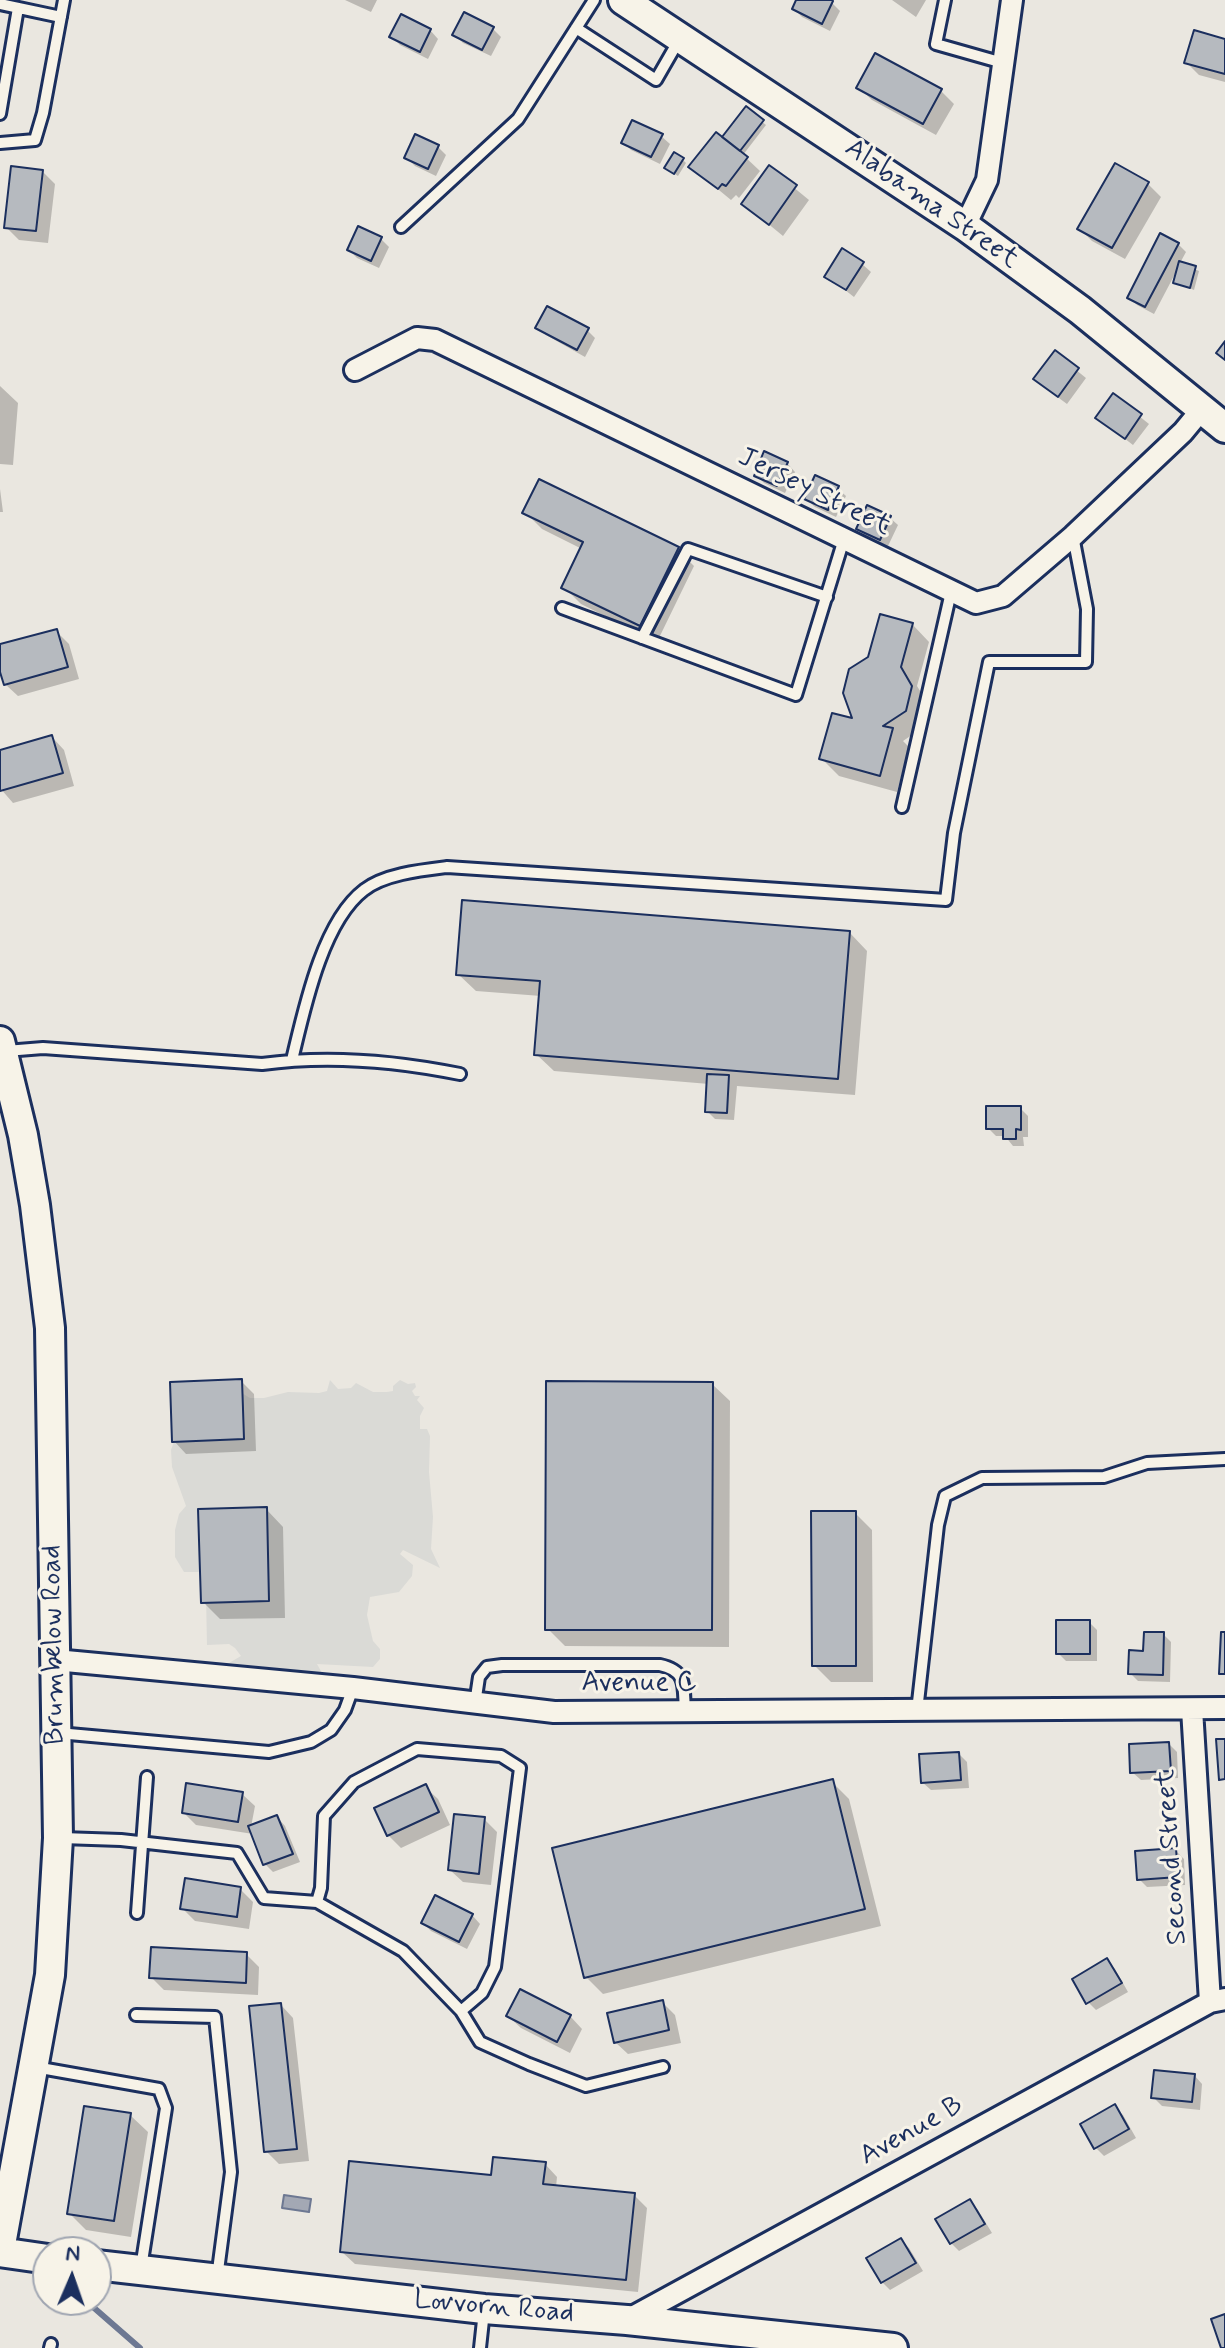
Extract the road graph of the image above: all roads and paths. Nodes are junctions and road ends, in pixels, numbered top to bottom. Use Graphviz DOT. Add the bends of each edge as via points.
graph roads {
  1 [pos="64,0"];
  2 [pos="594,0"];
  3 [pos="623,0"];
  4 [pos="945,0"];
  5 [pos="1012,0"];
  6 [pos="0,4"];
  7 [pos="18,8"];
  8 [pos="61,17"];
  9 [pos="576,28"];
  10 [pos="681,36"];
  11 [pos="1003,63"];
  12 [pos="0,114"];
  13 [pos="0,143"];
  14 [pos="965,226"];
  15 [pos="401,227"];
  16 [pos="355,370"];
  17 [pos="1202,409"];
  18 [pos="1225,428"];
  19 [pos="1073,536"];
  20 [pos="844,539"];
  21 [pos="951,592"];
  22 [pos="827,597"];
  23 [pos="562,608"];
  24 [pos="642,638"];
  25 [pos="902,807"];
  26 [pos="2,1046"];
  27 [pos="292,1060"];
  28 [pos="460,1074"];
  29 [pos="8,1100"];
  30 [pos="1225,1459"];
  31 [pos="55,1660"];
  32 [pos="353,1688"];
  33 [pos="475,1704"];
  34 [pos="1225,1708"];
  35 [pos="1192,1709"];
  36 [pos="917,1711"];
  37 [pos="686,1713"];
  38 [pos="56,1733"];
  39 [pos="147,1777"];
  40 [pos="58,1838"];
  41 [pos="143,1843"];
  42 [pos="317,1902"];
  43 [pos="137,1913"];
  44 [pos="1218,2000"];
  45 [pos="461,2011"];
  46 [pos="136,2015"];
  47 [pos="34,2067"];
  48 [pos="663,2067"];
  49 [pos="0,2251"];
  50 [pos="32,2256"];
  51 [pos="112,2267"];
  52 [pos="141,2270"];
  53 [pos="217,2280"];
  54 [pos="484,2309"];
  55 [pos="627,2320"];
  56 [pos="758,2340"];
  57 [pos="480,2348"];
  58 [pos="893,2348"];
  1 -- 8 [label="lane"];
  2 -- 9 [label="lane"];
  3 -- 10 [label="street, Alabama Street"];
  4 -- 11 [label="lane" via="936,44"];
  5 -- 11 [label="street"];
  6 -- 7 [label="lane"];
  7 -- 8 [label="lane"];
  7 -- 12 [label="lane"];
  8 -- 13 [label="lane" via="35,140"];
  9 -- 10 [label="lane" via="656,80"];
  9 -- 15 [label="lane" via="518,119"];
  10 -- 14 [label="street, Alabama Street"];
  11 -- 14 [label="street" via="987,180"];
  14 -- 17 [label="street, Alabama Street"];
  16 -- 20 [label="street, Jersey Street" via="417,338 435,340"];
  17 -- 18 [label="street, Alabama Street"];
  17 -- 19 [label="street, Jersey Street"];
  19 -- 21 [label="street, Jersey Street" via="1003,596 976,603"];
  19 -- 27 [label="lane" via="1087,609 1086,662 989,662 954,833 946,900 447,867 408,872 365,889 338,918 308,996"];
  20 -- 21 [label="street, Jersey Street"];
  20 -- 22 [label="lane"];
  21 -- 25 [label="lane"];
  22 -- 24 [label="lane" via="688,549"];
  22 -- 24 [label="lane" via="796,695"];
  23 -- 24 [label="lane"];
  26 -- 27 [label="lane" via="262,1064"];
  26 -- 29 [label="street, Brumbelow Road"];
  27 -- 28 [label="lane" via="413,1065"];
  29 -- 31 [label="street, Brumbelow Road" via="35,1205 50,1328"];
  30 -- 36 [label="lane" via="1147,1463 1104,1477 982,1478 945,1496"];
  31 -- 32 [label="street, Avenue C"];
  31 -- 38 [label="street, Brumbelow Road"];
  32 -- 33 [label="street, Avenue C"];
  32 -- 38 [label="lane" via="331,1730 311,1742 269,1752"];
  33 -- 37 [label="street, Avenue C" via="554,1712"];
  33 -- 37 [label="lane" via="479,1677 487,1667 660,1665 674,1668 682,1677"];
  34 -- 35 [label="street, Avenue C"];
  35 -- 36 [label="street, Avenue C"];
  35 -- 44 [label="street, Second Street"];
  36 -- 37 [label="street, Avenue C"];
  38 -- 40 [label="street, Brumbelow Road"];
  39 -- 41 [label="lane"];
  40 -- 41 [label="lane"];
  40 -- 47 [label="street, Brumbelow Road" via="50,1975"];
  41 -- 42 [label="lane" via="237,1853 264,1898"];
  41 -- 43 [label="lane"];
  42 -- 45 [label="lane" via="403,1951"];
  42 -- 45 [label="lane" via="324,1816 354,1782 417,1749 501,1756 520,1768 495,1967 482,1993"];
  44 -- 55 [label="street, Avenue B"];
  45 -- 48 [label="lane" via="480,2042 586,2086"];
  46 -- 53 [label="lane" via="215,2017 231,2172"];
  47 -- 49 [label="street, Brumbelow Road"];
  47 -- 52 [label="lane" via="159,2089 166,2108"];
  49 -- 50 [label="street"];
  51 -- 52 [label="street, Lovvorn Road"];
  52 -- 53 [label="street, Lovvorn Road"];
  53 -- 54 [label="street, Lovvorn Road"];
  54 -- 55 [label="street, Lovvorn Road"];
  54 -- 57 [label="lane"];
  55 -- 56 [label="street, Lovvorn Road"];
  56 -- 58 [label="street, Lovvorn Road"];
}
